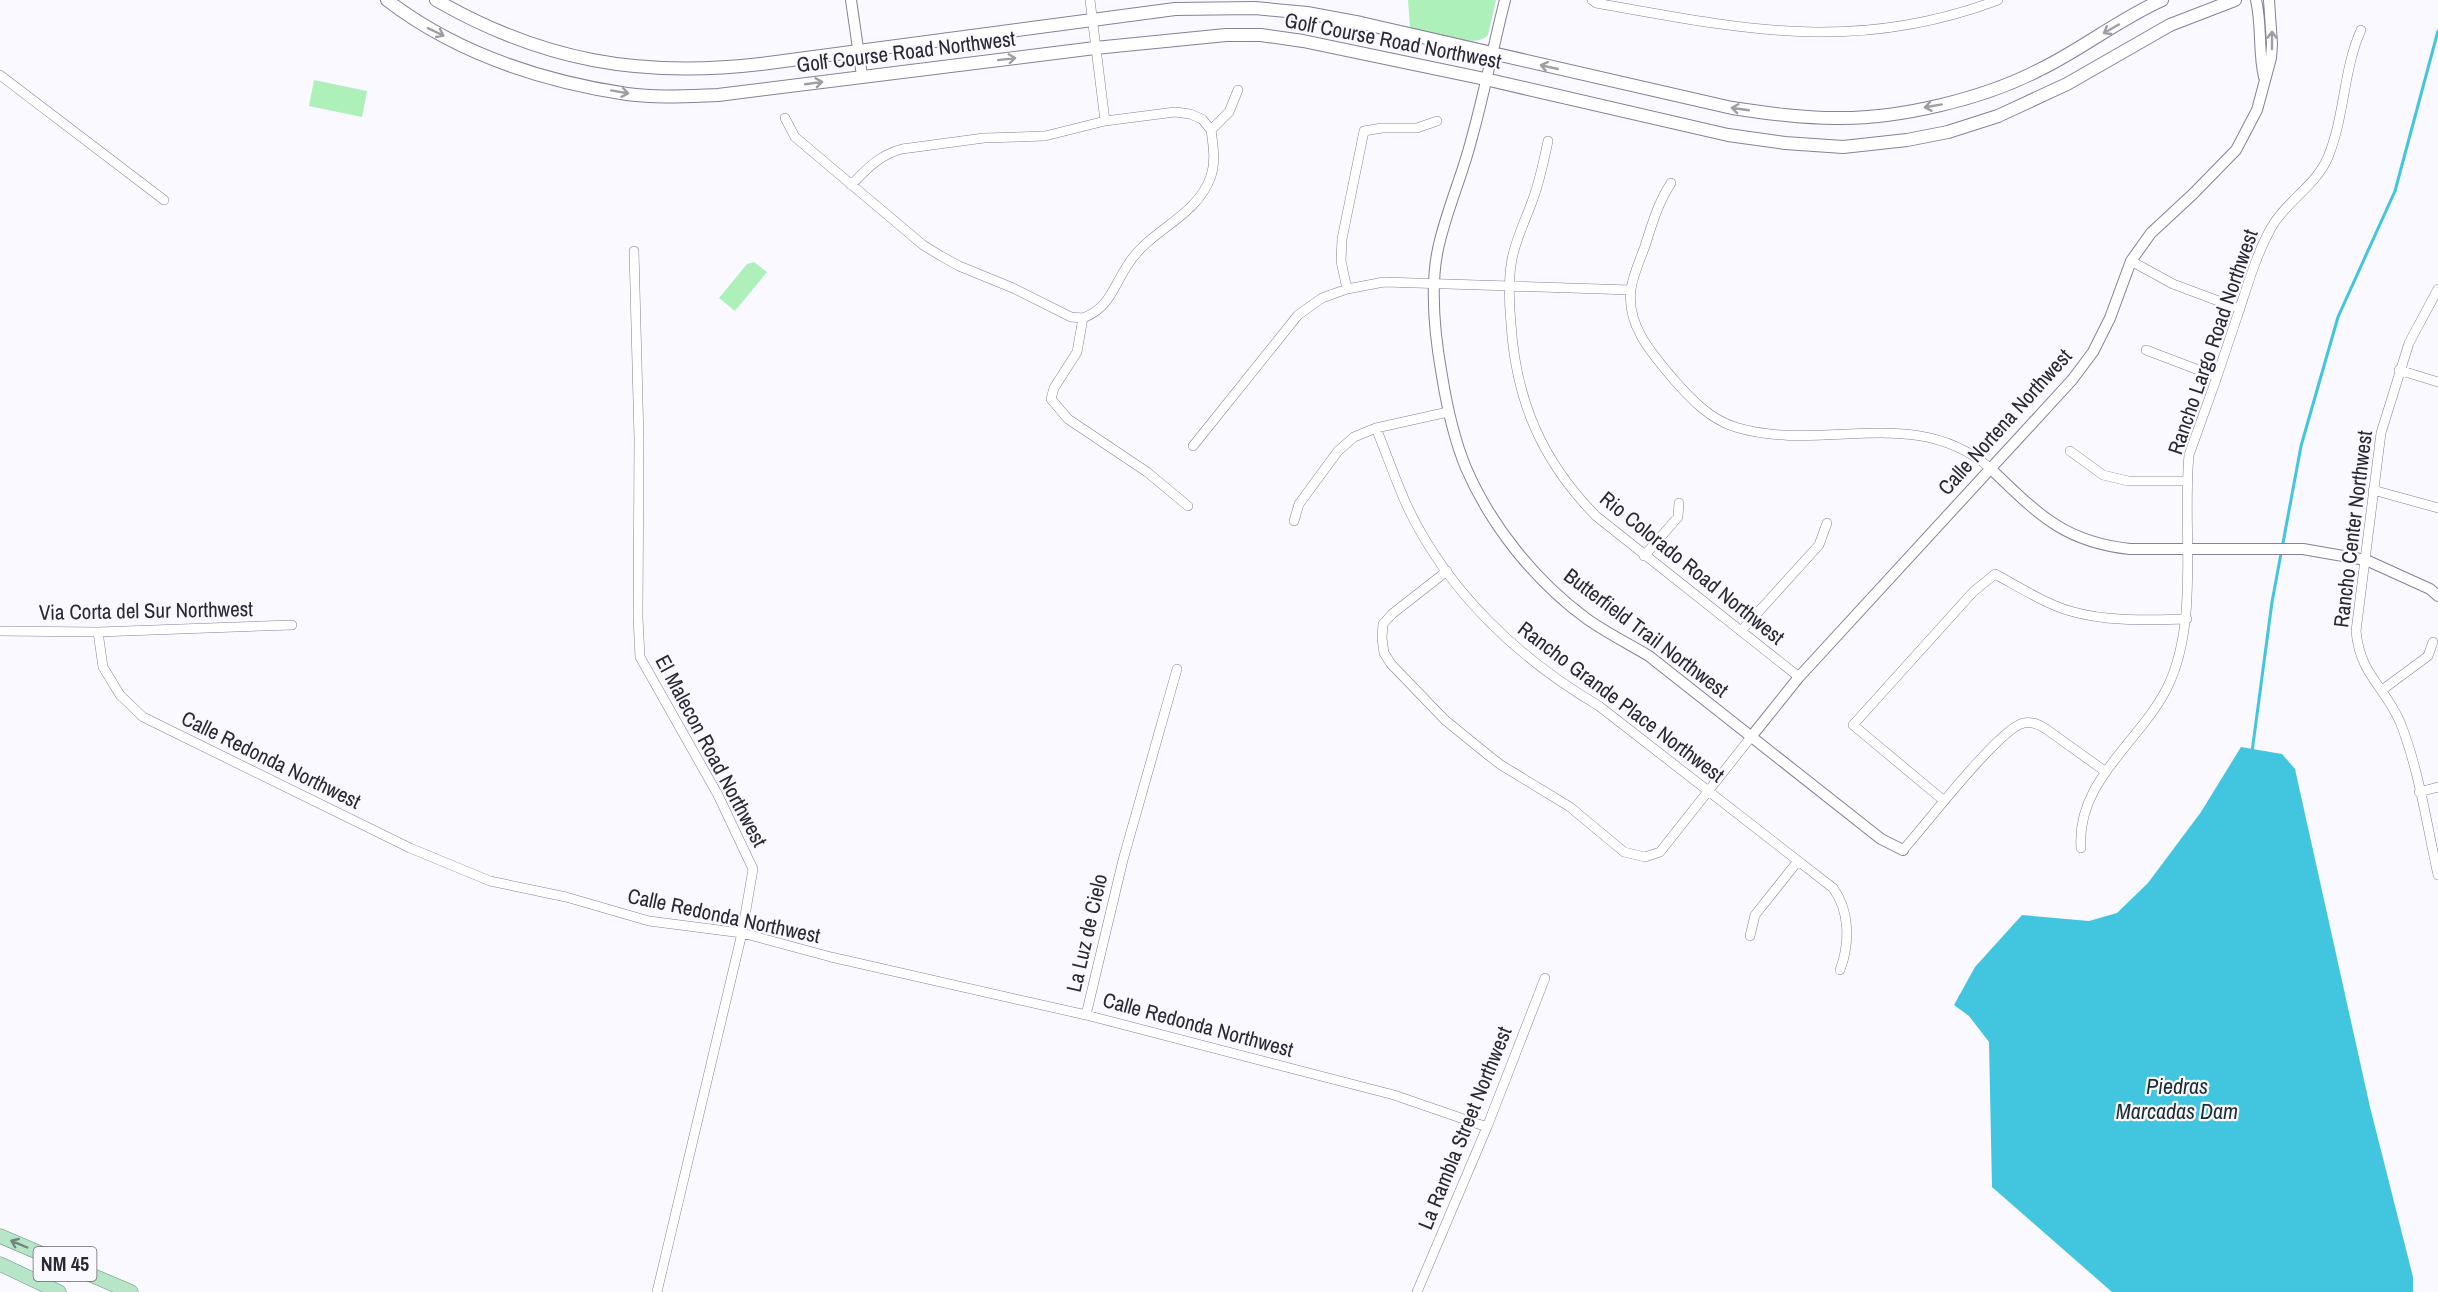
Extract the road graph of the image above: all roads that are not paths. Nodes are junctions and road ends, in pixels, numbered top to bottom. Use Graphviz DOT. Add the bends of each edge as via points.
graph roads {
  1 [pos="387,0"];
  2 [pos="436,0"];
  3 [pos="851,0"];
  4 [pos="1090,0"];
  5 [pos="1505,0"];
  6 [pos="1592,0"];
  7 [pos="1998,0"];
  8 [pos="2162,0"];
  9 [pos="2235,0"];
  10 [pos="2256,0"];
  11 [pos="2269,0"];
  12 [pos="1092,19"];
  13 [pos="2361,30"];
  14 [pos="1095,48"];
  15 [pos="858,51"];
  16 [pos="1492,54"];
  17 [pos="0,75"];
  18 [pos="862,76"];
  19 [pos="2265,78"];
  20 [pos="1485,79"];
  21 [pos="1238,90"];
  22 [pos="785,118"];
  23 [pos="1437,121"];
  24 [pos="1105,122"];
  25 [pos="1211,130"];
  26 [pos="1548,141"];
  27 [pos="1671,183"];
  28 [pos="851,185"];
  29 [pos="164,200"];
  30 [pos="634,251"];
  31 [pos="2131,261"];
  32 [pos="1435,284"];
  33 [pos="1510,287"];
  34 [pos="1347,289"];
  35 [pos="2438,289"];
  36 [pos="1631,290"];
  37 [pos="2240,309"];
  38 [pos="1083,318"];
  39 [pos="2146,350"];
  40 [pos="2399,370"];
  41 [pos="2217,377"];
  42 [pos="2438,382"];
  43 [pos="1448,412"];
  44 [pos="1376,428"];
  45 [pos="1193,446"];
  46 [pos="2070,451"];
  47 [pos="1990,468"];
  48 [pos="2187,481"];
  49 [pos="2373,489"];
  50 [pos="1679,503"];
  51 [pos="1188,506"];
  52 [pos="2438,508"];
  53 [pos="1294,521"];
  54 [pos="1827,523"];
  55 [pos="2187,548"];
  56 [pos="1644,556"];
  57 [pos="2366,560"];
  58 [pos="1447,571"];
  59 [pos="2438,596"];
  60 [pos="2187,619"];
  61 [pos="292,625"];
  62 [pos="0,631"];
  63 [pos="1741,631"];
  64 [pos="98,632"];
  65 [pos="2433,642"];
  66 [pos="1177,669"];
  67 [pos="1798,677"];
  68 [pos="2382,690"];
  69 [pos="1750,737"];
  70 [pos="2106,772"];
  71 [pos="2438,787"];
  72 [pos="1710,790"];
  73 [pos="2419,792"];
  74 [pos="1943,800"];
  75 [pos="2081,848"];
  76 [pos="1903,850"];
  77 [pos="1798,861"];
  78 [pos="2438,875"];
  79 [pos="742,933"];
  80 [pos="1750,936"];
  81 [pos="1840,970"];
  82 [pos="1545,978"];
  83 [pos="1086,1015"];
  84 [pos="1487,1127"];
  85 [pos="0,1236"];
  86 [pos="0,1264"];
  87 [pos="59,1292"];
  88 [pos="131,1292"];
  89 [pos="657,1292"];
  90 [pos="1417,1292"];
  1 -- 18 [label="main road, Golf Course Road Northwest, one-way" via="427,28 498,61 555,80 628,94 718,95"];
  2 -- 15 [label="main road, Golf Course Road Northwest" via="520,41 583,60 640,68 716,69"];
  3 -- 15 [label="street"];
  4 -- 12 [label="street"];
  5 -- 16 [label="street, Butterfield Trail Northwest"];
  6 -- 7 [label="street" via="1720,25 1818,33 1908,26"];
  8 -- 16 [label="main road, Golf Course Road Northwest, one-way" via="2039,71 1990,90 1897,113 1838,118 1732,108"];
  9 -- 20 [label="main road, Golf Course Road Northwest" via="2170,26 2067,84 1998,116 1948,132 1853,146 1728,135"];
  10 -- 19 [label="street, Calle Nortena Northwest"];
  19 -- 11 [label="street, Calle Nortena Northwest, one-way" via="2272,44"];
  12 -- 14 [label="street"];
  12 -- 15 [label="main road, Golf Course Road Northwest"];
  12 -- 16 [label="main road, Golf Course Road Northwest" via="1175,9 1256,8 1361,23"];
  13 -- 37 [label="street, Rancho Largo Road Northwest" via="2352,50 2327,160 2271,227"];
  18 -- 14 [label="main road, Golf Course Road Northwest, one-way"];
  14 -- 20 [label="main road, Golf Course Road Northwest" via="1226,34 1261,36 1303,41"];
  14 -- 24 [label="street"];
  15 -- 18 [label="street"];
  16 -- 20 [label="street, Butterfield Trail Northwest"];
  17 -- 29 [label="street"];
  19 -- 31 [label="street, Calle Nortena Northwest" via="2258,110 2236,150 2151,233"];
  20 -- 32 [label="street, Butterfield Trail Northwest" via="1437,254"];
  21 -- 25 [label="street" via="1229,112"];
  22 -- 28 [label="street" via="795,137"];
  23 -- 34 [label="street" via="1417,128 1364,131 1342,239 1341,261"];
  24 -- 25 [label="street" via="1175,112 1202,119"];
  24 -- 28 [label="street" via="1046,136 984,138 896,150 876,160"];
  25 -- 38 [label="street" via="1214,156 1211,176 1202,194 1136,253 1105,305"];
  26 -- 33 [label="street, Rio Colorado Road Northwest" via="1533,198 1518,235"];
  27 -- 36 [label="street" via="1660,199"];
  28 -- 38 [label="street" via="941,256 1071,317"];
  30 -- 79 [label="street, El Malecon Road Northwest" via="640,657 718,795 753,869"];
  31 -- 37 [label="street" via="2173,284"];
  31 -- 47 [label="street, Calle Nortena Northwest" via="2093,352"];
  32 -- 33 [label="street"];
  32 -- 34 [label="street" via="1384,282"];
  32 -- 43 [label="street, Butterfield Trail Northwest" via="1435,323"];
  33 -- 36 [label="street"];
  33 -- 56 [label="street, Rio Colorado Road Northwest" via="1518,380 1542,444 1576,496"];
  34 -- 45 [label="street" via="1322,298 1298,315"];
  35 -- 40 [label="street, Rancho Center Northwest"];
  36 -- 47 [label="street" via="1632,311 1641,338 1692,400 1734,427 1774,435 1923,435 1962,448"];
  37 -- 41 [label="street, Rancho Largo Road Northwest"];
  38 -- 51 [label="street" via="1077,352 1051,399 1068,419 1147,472"];
  39 -- 41 [label="street"];
  40 -- 42 [label="street"];
  40 -- 49 [label="street, Rancho Center Northwest" via="2381,434"];
  41 -- 48 [label="street, Rancho Largo Road Northwest" via="2189,454"];
  43 -- 44 [label="street"];
  43 -- 69 [label="street, Butterfield Trail Northwest" via="1466,468 1528,564 1585,617 1649,656"];
  44 -- 53 [label="street" via="1354,437 1338,451 1299,504"];
  44 -- 58 [label="street, Rancho Grande Place Northwest" via="1408,509"];
  46 -- 48 [label="street" via="2103,476 2128,481"];
  47 -- 55 [label="street" via="2034,510 2070,535 2106,546"];
  47 -- 67 [label="street, Calle Nortena Northwest"];
  48 -- 55 [label="street, Rancho Largo Road Northwest"];
  49 -- 52 [label="street"];
  49 -- 57 [label="street, Rancho Center Northwest"];
  50 -- 56 [label="street" via="1678,517"];
  54 -- 63 [label="street" via="1819,545"];
  55 -- 57 [label="street" via="2304,549"];
  55 -- 60 [label="street, Rancho Largo Road Northwest"];
  56 -- 63 [label="street, Rio Colorado Road Northwest"];
  57 -- 59 [label="street"];
  57 -- 68 [label="street, Rancho Center Northwest" via="2356,631 2358,650 2368,673"];
  58 -- 72 [label="street, Rancho Grande Place Northwest" via="1483,616 1524,656 1599,706"];
  58 -- 72 [label="street" via="1392,614 1383,624 1382,638 1384,653 1391,664 1445,720 1501,765 1570,807 1624,852 1645,857 1660,852"];
  60 -- 70 [label="street, Rancho Largo Road Northwest" via="2167,689"];
  60 -- 74 [label="street" via="2124,620 2068,610 1995,574 1973,592 1853,725"];
  61 -- 64 [label="street, Via Corta del Sur Northwest"];
  62 -- 64 [label="street, Via Corta del Sur Northwest"];
  63 -- 67 [label="street, Rio Colorado Road Northwest"];
  64 -- 79 [label="street, Calle Redonda Northwest" via="103,667 120,695 143,717 410,848 490,881 567,897 650,921"];
  65 -- 68 [label="street" via="2428,656"];
  66 -- 83 [label="street, La Luz de Cielo" via="1123,860"];
  67 -- 69 [label="street, Calle Nortena Northwest"];
  68 -- 73 [label="street, Rancho Center Northwest" via="2399,721"];
  69 -- 72 [label="street"];
  69 -- 76 [label="street, Butterfield Trail Northwest" via="1881,839"];
  70 -- 74 [label="street" via="2046,729 2025,722 2013,727"];
  70 -- 75 [label="street, Rancho Largo Road Northwest" via="2084,811"];
  71 -- 73 [label="street"];
  72 -- 77 [label="street, Rancho Grande Place Northwest"];
  73 -- 78 [label="street, Rancho Center Northwest"];
  74 -- 76 [label="street"];
  77 -- 80 [label="street" via="1755,915"];
  77 -- 81 [label="street, Rancho Grande Place Northwest" via="1840,898 1846,915 1846,953"];
  79 -- 83 [label="street, Calle Redonda Northwest"];
  79 -- 89 [label="street, El Malecon Road Northwest"];
  82 -- 84 [label="street, La Rambla Street Northwest"];
  83 -- 84 [label="street, Calle Redonda Northwest" via="1394,1095"];
  84 -- 90 [label="street, La Rambla Street Northwest"];
  88 -- 85 [label="main road, NM 45, one-way"];
  86 -- 87 [label="main road, NM 45"];
}
